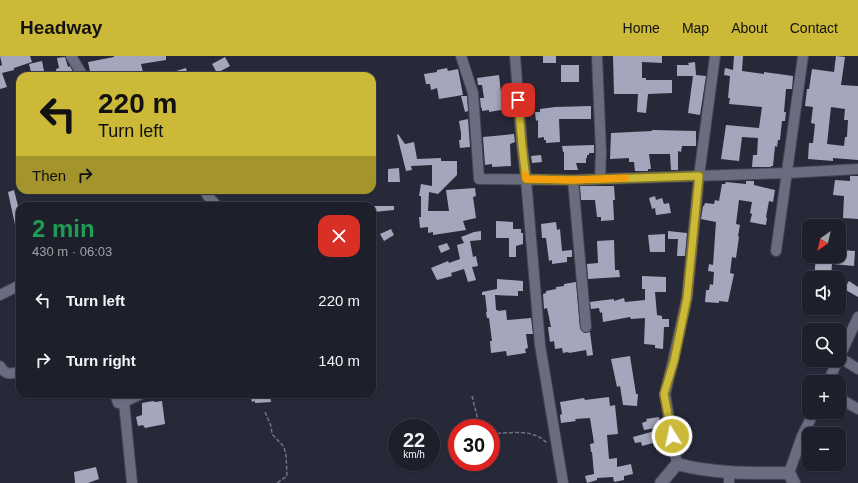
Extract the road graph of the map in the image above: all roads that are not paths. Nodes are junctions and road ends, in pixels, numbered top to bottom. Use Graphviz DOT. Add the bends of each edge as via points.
graph roads {
  1 [pos="71,56"];
  2 [pos="461,56"];
  3 [pos="515,56"];
  4 [pos="597,56"];
  5 [pos="715,56"];
  6 [pos="803,56"];
  7 [pos="81,72"];
  8 [pos="858,169"];
  9 [pos="788,173"];
  10 [pos="699,176"];
  11 [pos="526,179"];
  12 [pos="600,179"];
  13 [pos="573,180"];
  14 [pos="207,194"];
  15 [pos="213,202"];
  16 [pos="776,252"];
  17 [pos="16,288"];
  18 [pos="0,295"];
  19 [pos="858,317"];
  20 [pos="586,327"];
  21 [pos="846,343"];
  22 [pos="846,362"];
  23 [pos="0,366"];
  24 [pos="858,369"];
  25 [pos="16,372"];
  26 [pos="132,398"];
  27 [pos="846,402"];
  28 [pos="858,409"];
  29 [pos="810,419"];
  30 [pos="677,464"];
  31 [pos="729,478"];
  32 [pos="792,478"];
  33 [pos="132,483"];
  34 [pos="563,483"];
  35 [pos="661,483"];
  1 -- 7 [label="street"];
  2 -- 11 [label="street" via="473,93 479,179"];
  3 -- 11 [label="street"];
  4 -- 12 [label="street"];
  5 -- 10 [label="street"];
  6 -- 9 [label="street"];
  8 -- 9 [label="street"];
  9 -- 10 [label="street"];
  9 -- 16 [label="street"];
  10 -- 12 [label="street"];
  10 -- 30 [label="street" via="687,298 674,361 664,394"];
  11 -- 13 [label="street"];
  11 -- 34 [label="street" via="540,345"];
  12 -- 13 [label="street"];
  13 -- 20 [label="street"];
  14 -- 15 [label="street"];
  17 -- 18 [label="street"];
  19 -- 21 [label="street"];
  22 -- 24 [label="street"];
  23 -- 25 [label="street" via="6,373"];
  26 -- 33 [label="street" via="124,402"];
  27 -- 28 [label="street"];
  29 -- 32 [label="street" via="802,436"];
  30 -- 31 [label="street"];
  30 -- 35 [label="street"];
  31 -- 32 [label="street"];
}
